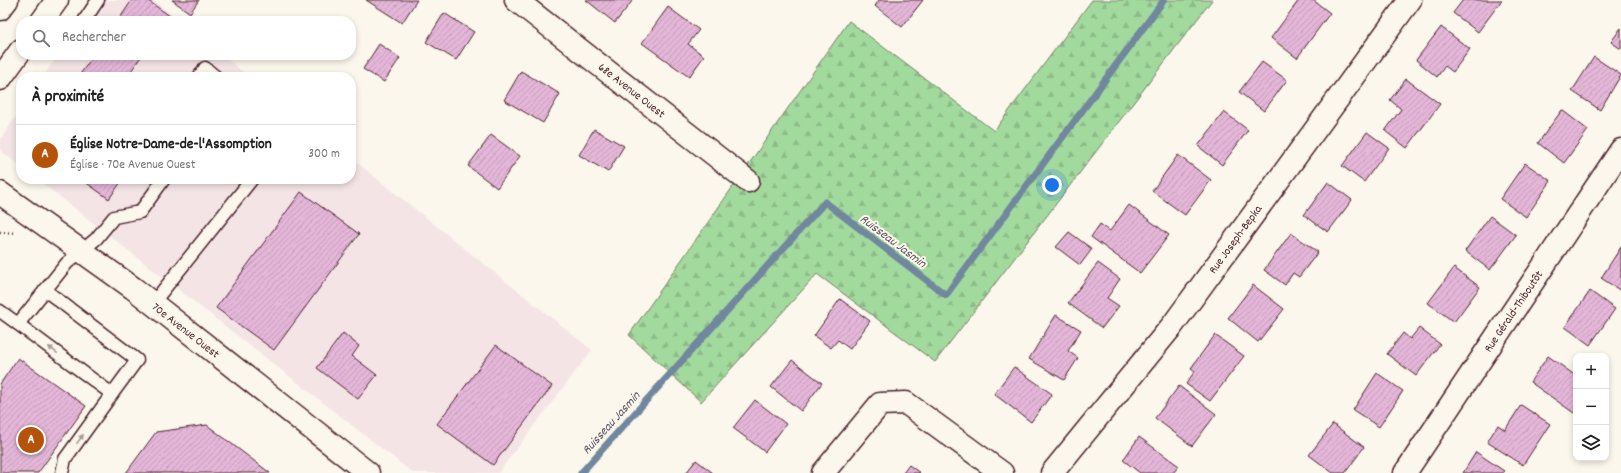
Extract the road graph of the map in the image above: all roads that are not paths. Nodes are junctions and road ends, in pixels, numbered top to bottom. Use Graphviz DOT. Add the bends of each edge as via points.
graph roads {
  1 [pos="57,0"];
  2 [pos="98,0"];
  3 [pos="516,0"];
  4 [pos="1410,0"];
  5 [pos="46,16"];
  6 [pos="87,16"];
  7 [pos="16,57"];
  8 [pos="202,72"];
  9 [pos="210,72"];
  10 [pos="0,79"];
  11 [pos="1621,150"];
  12 [pos="748,181"];
  13 [pos="160,184"];
  14 [pos="248,184"];
  15 [pos="0,193"];
  16 [pos="80,251"];
  17 [pos="45,290"];
  18 [pos="153,304"];
  19 [pos="0,311"];
  20 [pos="18,324"];
  21 [pos="112,394"];
  22 [pos="62,473"];
  23 [pos="368,473"];
  24 [pos="823,473"];
  25 [pos="1002,473"];
  26 [pos="1052,473"];
  27 [pos="1405,473"];
  1 -- 5 [label="street"];
  2 -- 6 [label="lane"];
  3 -- 12 [label="street, 68e Avenue Ouest"];
  4 -- 26 [label="street, Rue Joseph-Bepka" via="1172,326"];
  7 -- 10 [label="street"];
  8 -- 9 [label="lane" via="205,68"];
  11 -- 27 [label="street, Rue Gérald-Thiboutôt"];
  13 -- 16 [label="lane" via="140,212 114,217 96,239"];
  14 -- 18 [label="lane"];
  15 -- 16 [label="street, 70e Avenue Ouest"];
  16 -- 17 [label="lane"];
  16 -- 18 [label="street, 70e Avenue Ouest"];
  17 -- 20 [label="lane"];
  17 -- 21 [label="lane" via="138,360"];
  18 -- 23 [label="street, 70e Avenue Ouest"];
  19 -- 20 [label="lane"];
  21 -- 20 [label="lane, one-way"];
  22 -- 21 [label="lane, one-way" via="65,459"];
  24 -- 25 [label="street" via="880,404 906,403"];
}
